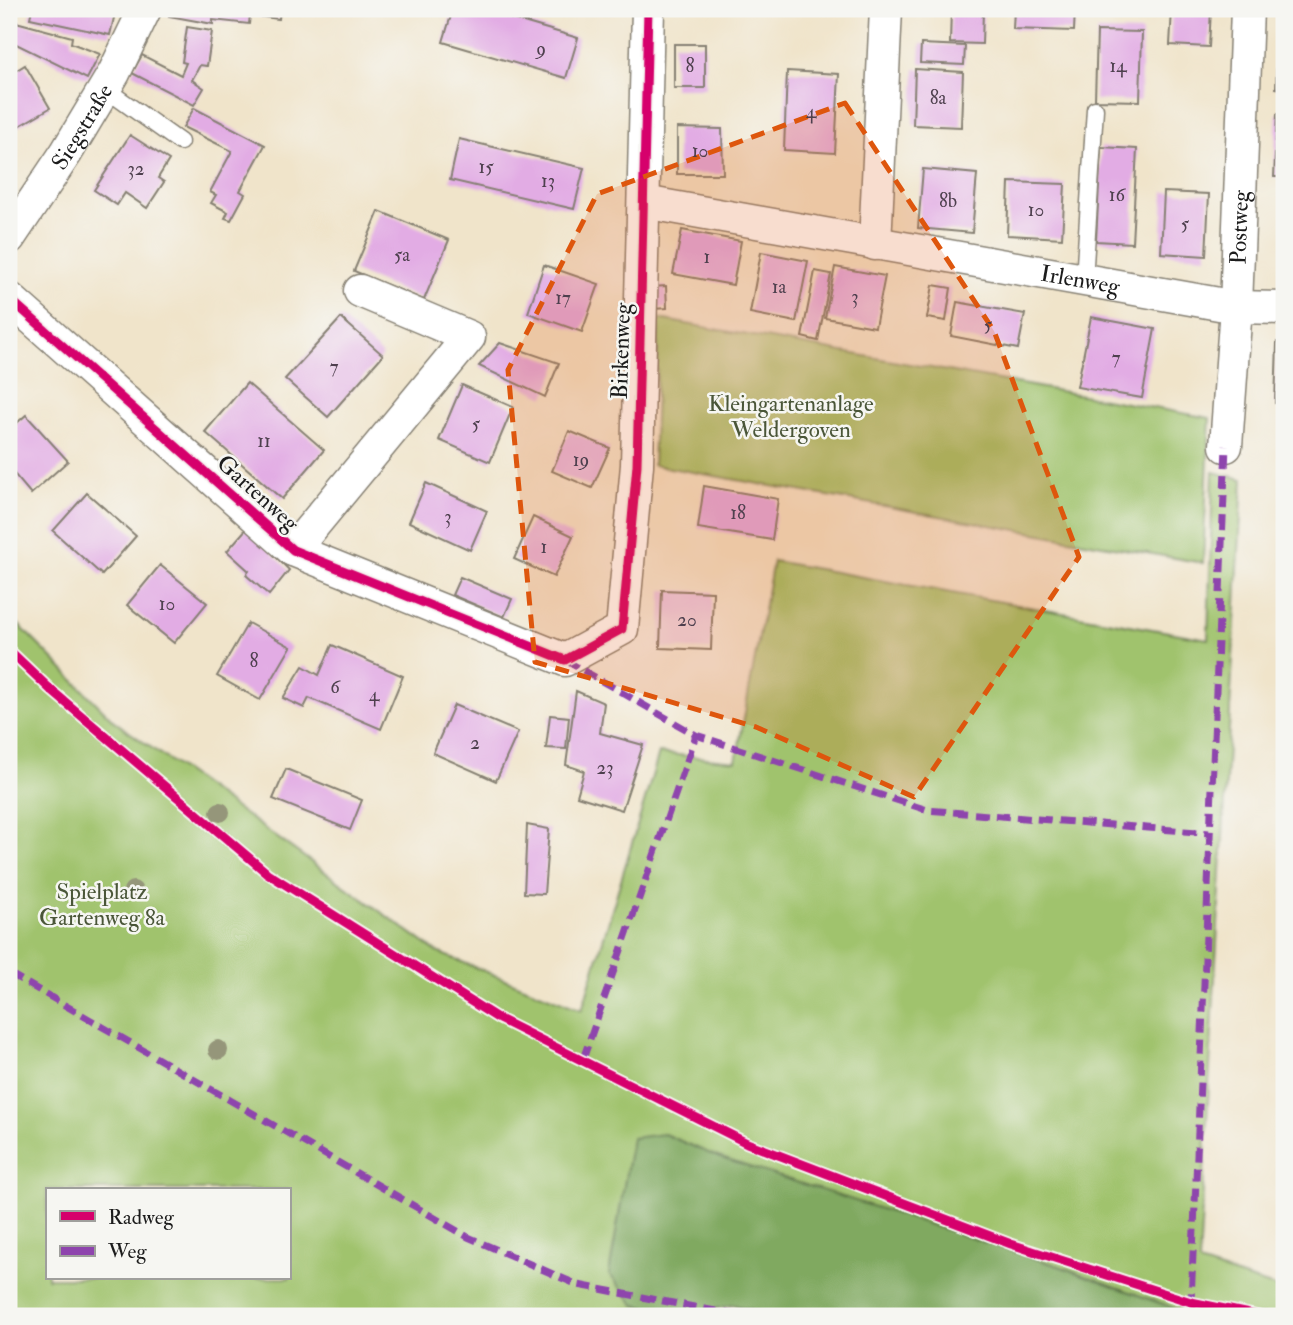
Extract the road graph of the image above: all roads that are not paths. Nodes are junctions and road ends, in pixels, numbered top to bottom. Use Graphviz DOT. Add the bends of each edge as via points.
graph roads {
  1 [pos="145,9"];
  2 [pos="648,9"];
  3 [pos="886,9"];
  4 [pos="1247,9"];
  5 [pos="104,88"];
  6 [pos="1095,109"];
  7 [pos="180,142"];
  8 [pos="644,202"];
  9 [pos="13,216"];
  10 [pos="875,244"];
  11 [pos="1084,280"];
  12 [pos="360,291"];
  13 [pos="9,298"];
  14 [pos="1236,307"];
  15 [pos="1284,308"];
  16 [pos="1226,446"];
  17 [pos="293,550"];
  18 [pos="565,660"];
  1 -- 5 [label="street, Siegstraße"];
  2 -- 8 [label="street, Birkenweg"];
  3 -- 10 [label="street"];
  4 -- 14 [label="street, Postweg"];
  5 -- 7 [label="lane"];
  5 -- 9 [label="street, Siegstraße" via="66,153"];
  6 -- 11 [label="lane"];
  8 -- 10 [label="street, Irlenweg"];
  8 -- 18 [label="street, Birkenweg" via="637,465 622,629"];
  10 -- 11 [label="street, Irlenweg"];
  11 -- 14 [label="street, Irlenweg"];
  12 -- 17 [label="street, Gartenweg" via="469,337"];
  13 -- 17 [label="street, Gartenweg"];
  14 -- 15 [label="street, Irlenweg"];
  14 -- 16 [label="street, Postweg"];
  17 -- 18 [label="street, Gartenweg"];
}
